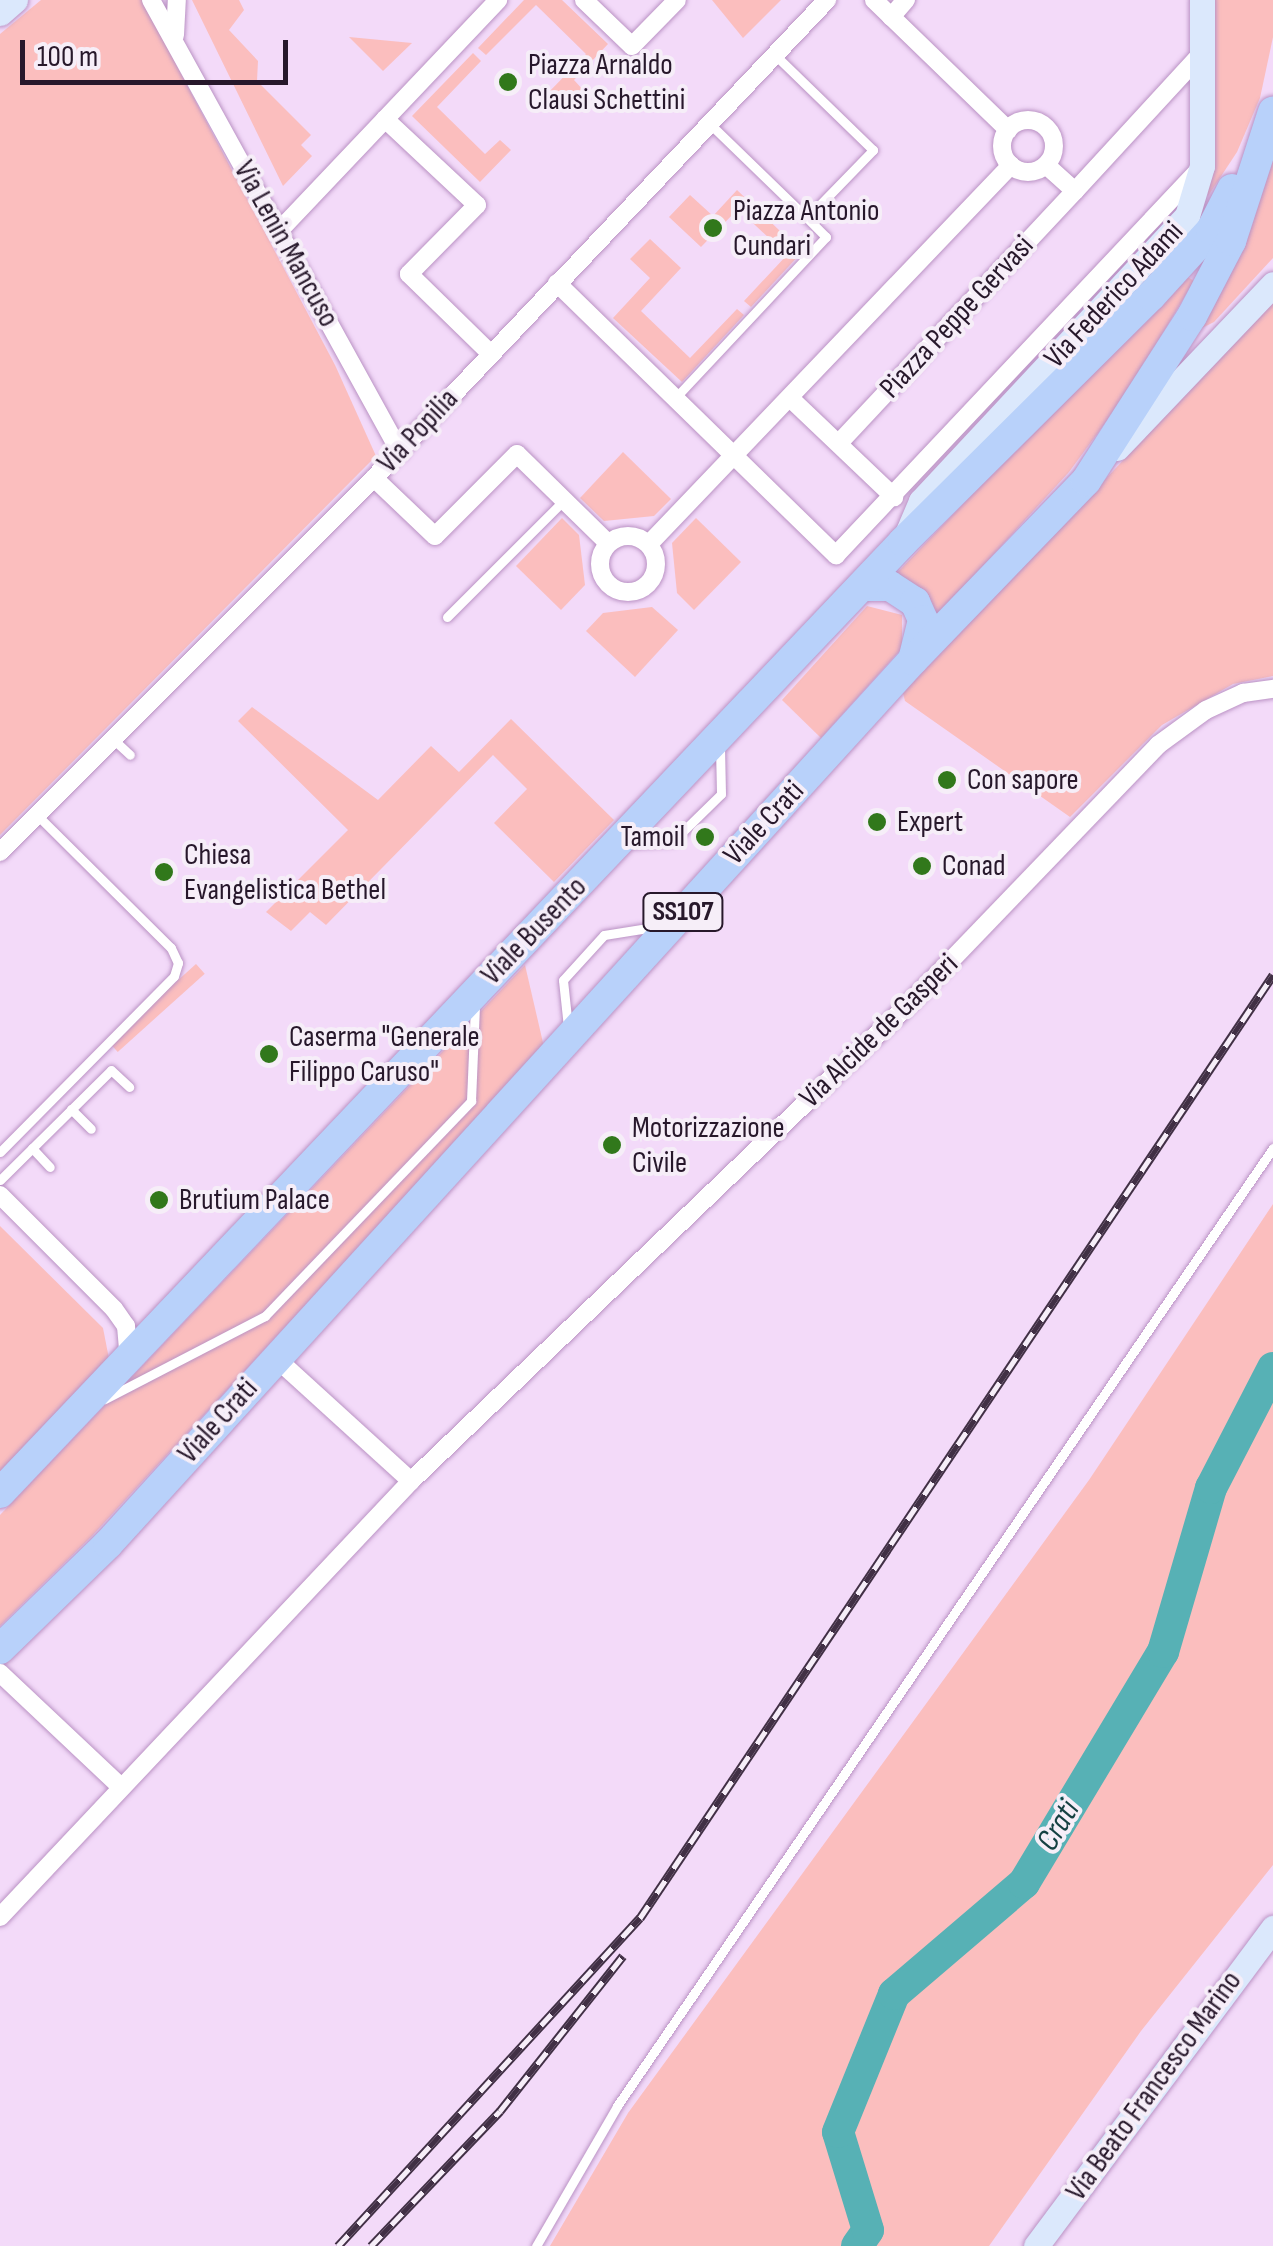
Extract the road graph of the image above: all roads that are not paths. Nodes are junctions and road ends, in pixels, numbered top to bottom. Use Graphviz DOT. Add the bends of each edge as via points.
graph roads {
  1 [pos="16,0"];
  2 [pos="151,0"];
  3 [pos="177,0"];
  4 [pos="498,0"];
  5 [pos="584,0"];
  6 [pos="676,0"];
  7 [pos="827,0"];
  8 [pos="874,0"];
  9 [pos="906,0"];
  10 [pos="1202,0"];
  11 [pos="0,12"];
  12 [pos="891,17"];
  13 [pos="174,36"];
  14 [pos="775,55"];
  15 [pos="1199,56"];
  16 [pos="1273,111"];
  17 [pos="385,118"];
  18 [pos="709,124"];
  19 [pos="1008,130"];
  20 [pos="1011,165"];
  21 [pos="1046,165"];
  22 [pos="1202,166"];
  23 [pos="1075,191"];
  24 [pos="807,218"];
  25 [pos="278,232"];
  26 [pos="557,283"];
  27 [pos="1273,284"];
  28 [pos="490,354"];
  29 [pos="676,396"];
  30 [pos="790,398"];
  31 [pos="839,443"];
  32 [pos="400,452"];
  33 [pos="736,454"];
  34 [pos="374,478"];
  35 [pos="1086,480"];
  36 [pos="894,496"];
  37 [pos="564,500"];
  38 [pos="903,542"];
  39 [pos="608,543"];
  40 [pos="650,544"];
  41 [pos="862,586"];
  42 [pos="447,617"];
  43 [pos="914,660"];
  44 [pos="1273,690"];
  45 [pos="720,734"];
  46 [pos="113,739"];
  47 [pos="130,755"];
  48 [pos="37,815"];
  49 [pos="617,844"];
  50 [pos="0,852"];
  51 [pos="672,924"];
  52 [pos="476,992"];
  53 [pos="569,1039"];
  54 [pos="128,1088"];
  55 [pos="71,1109"];
  56 [pos="91,1129"];
  57 [pos="32,1148"];
  58 [pos="1273,1148"];
  59 [pos="0,1152"];
  60 [pos="50,1167"];
  61 [pos="0,1180"];
  62 [pos="0,1195"];
  63 [pos="129,1358"];
  64 [pos="276,1358"];
  65 [pos="82,1410"];
  66 [pos="411,1481"];
  67 [pos="0,1493"];
  68 [pos="0,1649"];
  69 [pos="0,1673"];
  70 [pos="121,1787"];
  71 [pos="0,1917"];
  72 [pos="1273,1928"];
  73 [pos="536,2246"];
  74 [pos="1036,2246"];
  1 -- 11 [label="street"];
  2 -- 13 [label="street, Via Lenin Mancuso"];
  3 -- 13 [label="street"];
  4 -- 17 [label="street"];
  5 -- 6 [label="street" via="632,46"];
  7 -- 14 [label="street, Via Popilia"];
  8 -- 12 [label="street"];
  9 -- 12 [label="street"];
  10 -- 15 [label="street, Via Federico Adami"];
  12 -- 19 [label="street"];
  13 -- 25 [label="street, Via Lenin Mancuso"];
  14 -- 18 [label="street, Via Popilia"];
  14 -- 24 [label="lane" via="873,150"];
  15 -- 22 [label="street, Via Federico Adami"];
  15 -- 23 [label="street, Piazza Peppe Gervasi"];
  16 -- 35 [label="main road, Viale Crati / SS107" via="1223,256"];
  16 -- 38 [label="main road, Via Federico Adami / SS107" via="1211,230"];
  17 -- 25 [label="street"];
  17 -- 28 [label="street" via="477,205 409,274"];
  18 -- 24 [label="lane"];
  18 -- 26 [label="street, Via Popilia"];
  19 -- 20 [label="street" via="1002,144"];
  19 -- 21 [label="street" via="1024,120 1047,128 1054,150"];
  20 -- 21 [label="street" via="1030,172"];
  20 -- 30 [label="street"];
  21 -- 23 [label="street"];
  22 -- 36 [label="street"];
  22 -- 38 [label="street, Via Federico Adami" via="1187,216 921,501"];
  23 -- 31 [label="street, Piazza Peppe Gervasi"];
  24 -- 29 [label="lane" via="826,237"];
  25 -- 32 [label="street, Via Lenin Mancuso"];
  26 -- 28 [label="street, Via Popilia"];
  26 -- 29 [label="street"];
  27 -- 35 [label="street"];
  28 -- 32 [label="street, Via Popilia"];
  29 -- 33 [label="street"];
  30 -- 31 [label="street"];
  30 -- 33 [label="street"];
  31 -- 36 [label="street"];
  32 -- 34 [label="street, Via Popilia"];
  33 -- 36 [label="street" via="836,555"];
  33 -- 40 [label="street"];
  34 -- 37 [label="street" via="435,536 517,454"];
  34 -- 46 [label="street, Via Popilia"];
  35 -- 43 [label="main road, Viale Crati / SS107"];
  37 -- 39 [label="street"];
  37 -- 42 [label="lane"];
  38 -- 41 [label="main road, Via Federico Adami / SS107"];
  39 -- 40 [label="street" via="634,536"];
  39 -- 40 [label="street" via="600,559 604,578 628,592 653,579 657,561"];
  41 -- 43 [label="main road" via="890,586 915,602 923,620"];
  41 -- 45 [label="main road, Viale Busento / SS107"];
  43 -- 51 [label="main road, Viale Crati / SS107"];
  44 -- 66 [label="street, Via Alcide de Gasperi" via="1243,692 1206,710 1158,746 910,1003"];
  45 -- 49 [label="main road, Viale Busento / SS107"];
  45 -- 49 [label="lane" via="721,794 673,841"];
  46 -- 47 [label="lane"];
  46 -- 48 [label="street, Via Popilia"];
  48 -- 50 [label="street, Via Popilia"];
  48 -- 59 [label="lane" via="176,956 174,976"];
  49 -- 52 [label="main road, Viale Busento / SS107"];
  51 -- 53 [label="main road, Viale Crati / SS107"];
  51 -- 53 [label="lane" via="604,934 563,980"];
  52 -- 63 [label="main road, Viale Busento / SS107"];
  52 -- 65 [label="lane" via="471,1101 265,1316"];
  53 -- 64 [label="main road, Viale Crati / SS107"];
  54 -- 55 [label="lane" via="111,1070"];
  55 -- 56 [label="lane"];
  55 -- 57 [label="lane"];
  57 -- 60 [label="lane"];
  57 -- 61 [label="lane"];
  58 -- 73 [label="lane" via="617,2106"];
  62 -- 63 [label="street" via="114,1309 126,1326"];
  63 -- 65 [label="main road, Viale Busento / SS107"];
  64 -- 66 [label="street" via="376,1440"];
  64 -- 68 [label="main road, Viale Crati / SS107" via="108,1544"];
  65 -- 67 [label="main road, Viale Busento / SS107"];
  66 -- 70 [label="street, Via Alcide de Gasperi"];
  69 -- 70 [label="street"];
  70 -- 71 [label="street, Via Alcide de Gasperi"];
  72 -- 74 [label="street, Via Beato Francesco Marino"];
}
